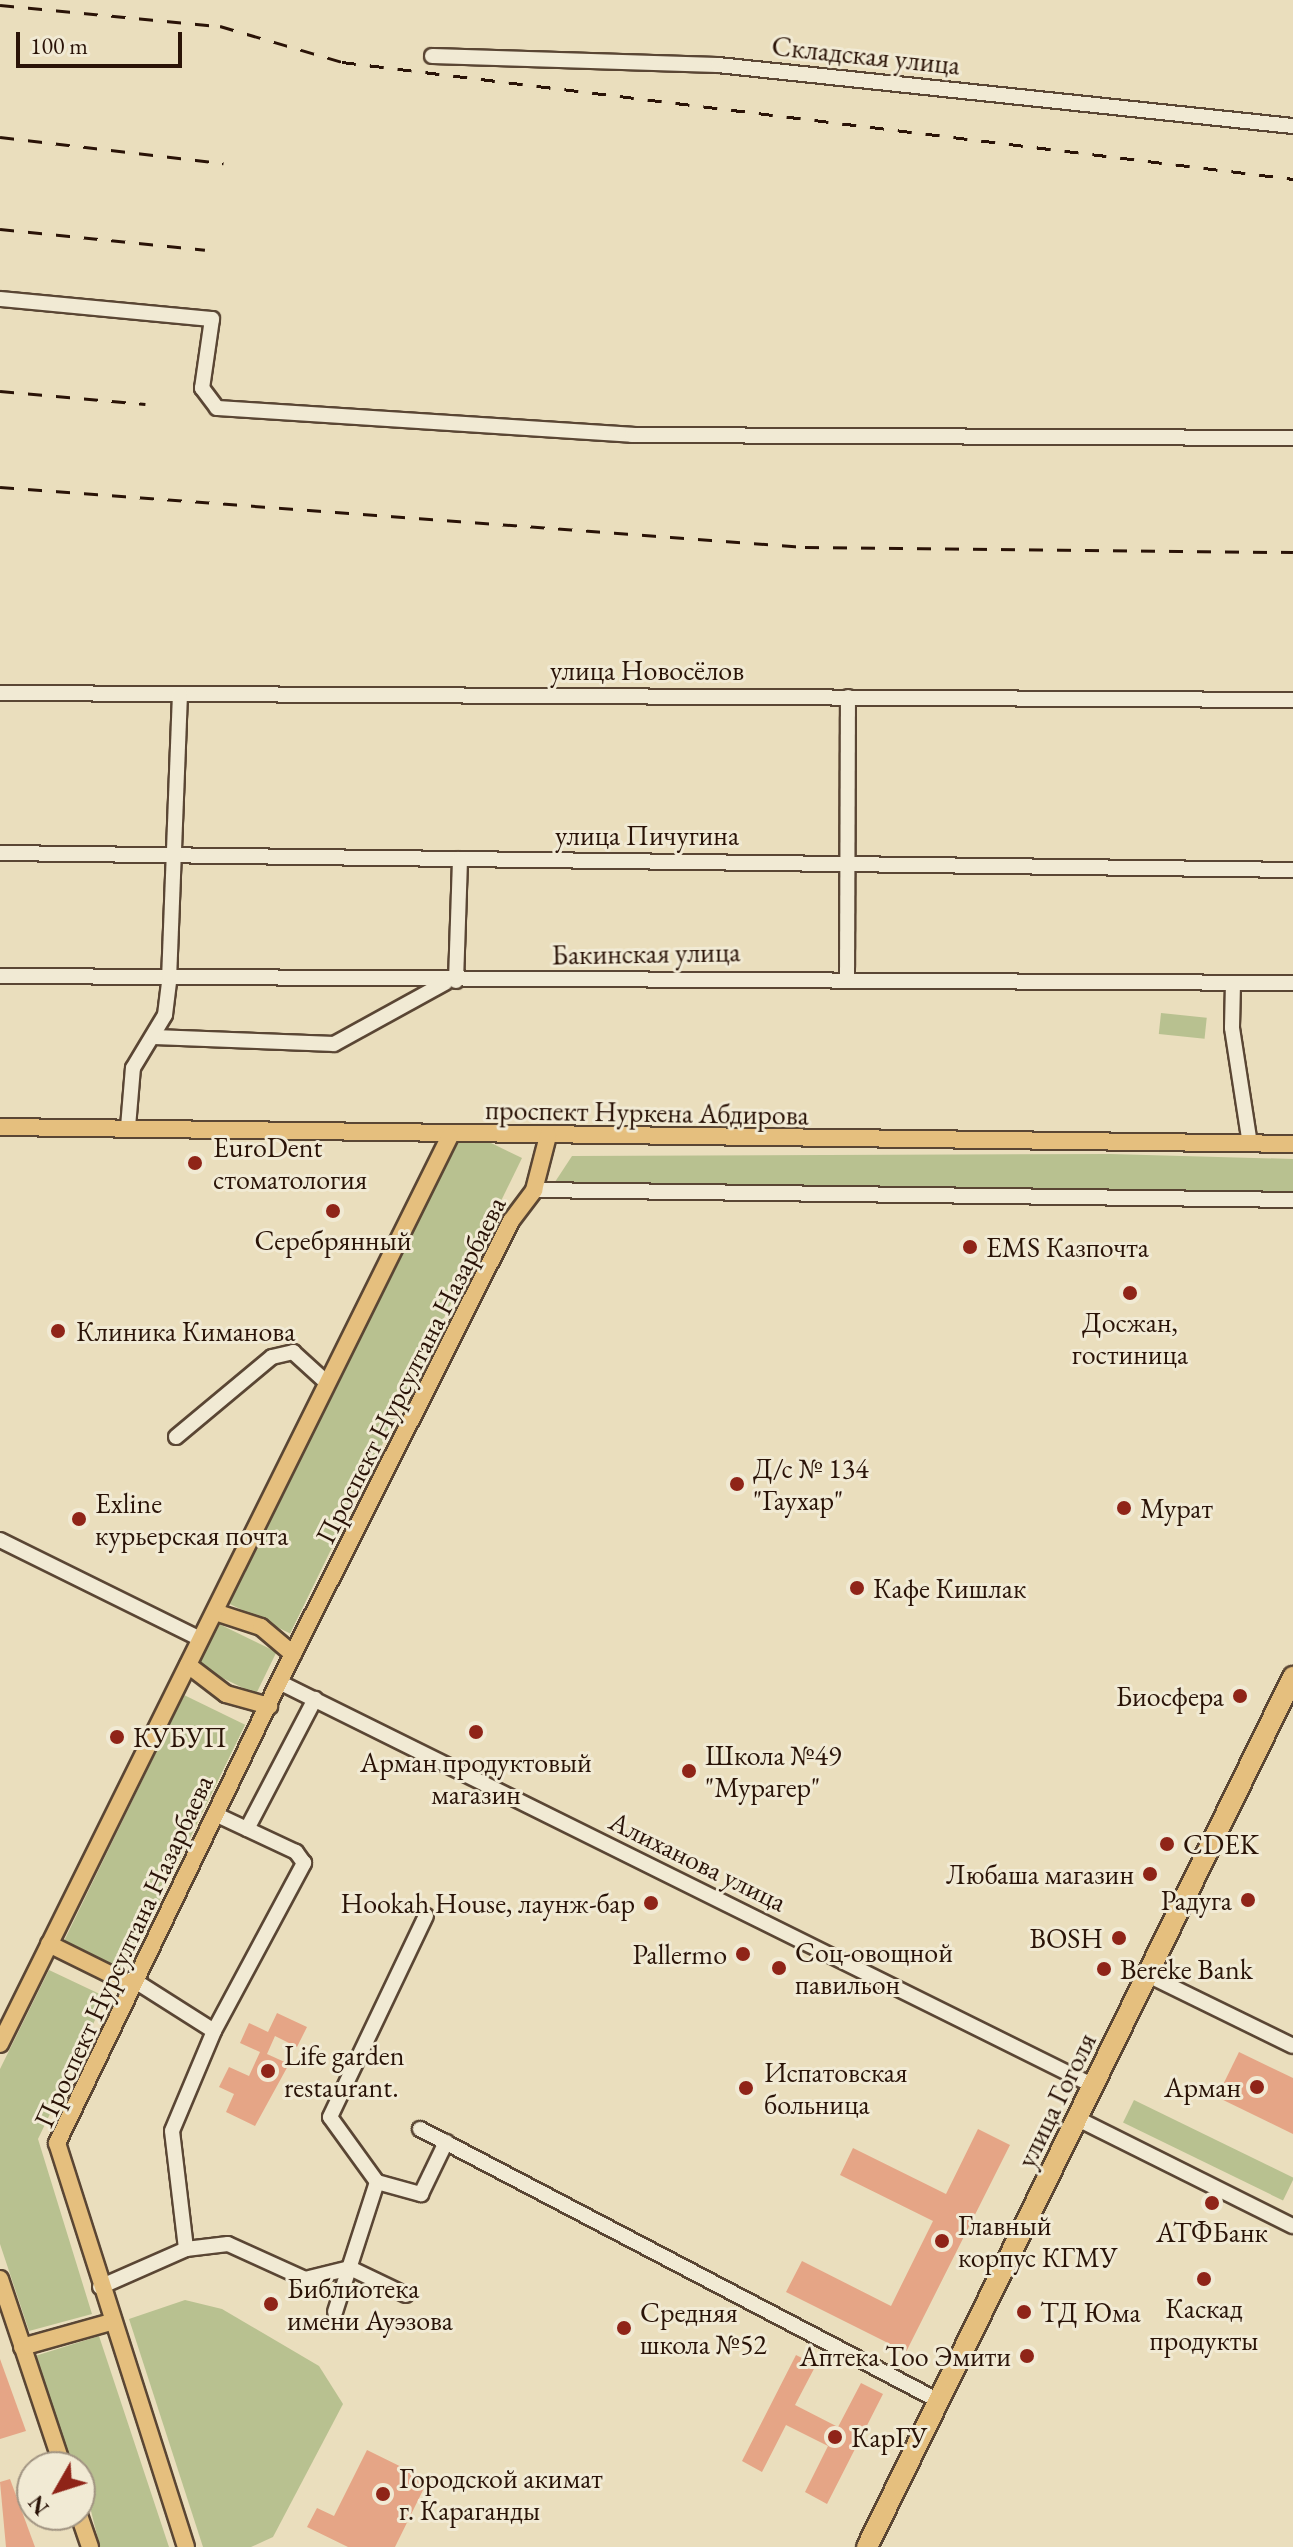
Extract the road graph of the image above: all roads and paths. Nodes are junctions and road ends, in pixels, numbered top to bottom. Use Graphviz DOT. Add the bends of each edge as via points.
graph roads {
  1 [pos="432,56"];
  2 [pos="1293,126"];
  3 [pos="0,299"];
  4 [pos="1293,438"];
  5 [pos="0,693"];
  6 [pos="180,694"];
  7 [pos="848,697"];
  8 [pos="1293,700"];
  9 [pos="0,853"];
  10 [pos="172,856"];
  11 [pos="460,859"];
  12 [pos="851,863"];
  13 [pos="1293,870"];
  14 [pos="0,976"];
  15 [pos="847,977"];
  16 [pos="169,980"];
  17 [pos="453,981"];
  18 [pos="1233,983"];
  19 [pos="1293,983"];
  20 [pos="155,1037"];
  21 [pos="0,1127"];
  22 [pos="128,1127"];
  23 [pos="450,1136"];
  24 [pos="548,1136"];
  25 [pos="1250,1144"];
  26 [pos="1293,1144"];
  27 [pos="534,1190"];
  28 [pos="1293,1200"];
  29 [pos="326,1382"];
  30 [pos="176,1437"];
  31 [pos="0,1540"];
  32 [pos="215,1612"];
  33 [pos="200,1639"];
  34 [pos="293,1654"];
  35 [pos="188,1665"];
  36 [pos="1293,1677"];
  37 [pos="279,1682"];
  38 [pos="315,1699"];
  39 [pos="269,1706"];
  40 [pos="215,1814"];
  41 [pos="247,1829"];
  42 [pos="426,1916"];
  43 [pos="49,1944"];
  44 [pos="1148,1975"];
  45 [pos="131,1982"];
  46 [pos="214,2031"];
  47 [pos="0,2044"];
  48 [pos="1293,2046"];
  49 [pos="1094,2086"];
  50 [pos="1078,2119"];
  51 [pos="420,2129"];
  52 [pos="446,2142"];
  53 [pos="377,2182"];
  54 [pos="1293,2226"];
  55 [pos="186,2249"];
  56 [pos="350,2268"];
  57 [pos="0,2279"];
  58 [pos="100,2287"];
  59 [pos="406,2295"];
  60 [pos="335,2312"];
  61 [pos="111,2322"];
  62 [pos="22,2347"];
  63 [pos="939,2401"];
  64 [pos="58,2451"];
  65 [pos="186,2547"];
  66 [pos="867,2547"];
  1 -- 2 [label="street, Складская улица" via="718,65"];
  3 -- 4 [label="street" via="212,319 202,388 217,408 632,435"];
  5 -- 6 [label="street, улица Новосёлов"];
  6 -- 7 [label="street, улица Новосёлов"];
  6 -- 10 [label="street"];
  7 -- 8 [label="street, улица Новосёлов"];
  7 -- 12 [label="street"];
  9 -- 10 [label="street, улица Пичугина"];
  10 -- 11 [label="street, улица Пичугина"];
  10 -- 16 [label="street"];
  11 -- 12 [label="street, улица Пичугина"];
  11 -- 17 [label="street"];
  12 -- 13 [label="street, улица Пичугина"];
  12 -- 15 [label="street"];
  14 -- 16 [label="street, Бакинская улица"];
  15 -- 17 [label="street, Бакинская улица"];
  15 -- 18 [label="street, Бакинская улица"];
  16 -- 17 [label="street, Бакинская улица"];
  16 -- 20 [label="street"];
  17 -- 20 [label="street" via="334,1044"];
  18 -- 19 [label="street, Бакинская улица"];
  18 -- 25 [label="street" via="1232,1028"];
  20 -- 22 [label="street" via="133,1068"];
  21 -- 22 [label="main road, проспект Нуркена Абдирова"];
  22 -- 23 [label="main road, проспект Нуркена Абдирова"];
  23 -- 24 [label="main road, проспект Нуркена Абдирова"];
  23 -- 29 [label="main road"];
  24 -- 25 [label="main road, проспект Нуркена Абдирова"];
  24 -- 27 [label="main road"];
  25 -- 26 [label="main road, проспект Нуркена Абдирова"];
  27 -- 28 [label="street"];
  27 -- 34 [label="main road, Проспект Нурсултана Назарбаева" via="511,1221"];
  29 -- 30 [label="street" via="293,1352 272,1357"];
  29 -- 32 [label="main road"];
  31 -- 33 [label="street"];
  32 -- 33 [label="main road"];
  32 -- 34 [label="main road" via="261,1627"];
  33 -- 35 [label="main road"];
  34 -- 37 [label="main road, Проспект Нурсултана Назарбаева"];
  35 -- 39 [label="main road" via="226,1694"];
  35 -- 43 [label="main road"];
  36 -- 44 [label="highway, улица Гоголя"];
  37 -- 38 [label="street, Алиханова улица"];
  37 -- 39 [label="main road, Проспект Нурсултана Назарбаева"];
  38 -- 41 [label="street"];
  38 -- 49 [label="street, Алиханова улица"];
  39 -- 40 [label="main road, Проспект Нурсултана Назарбаева"];
  40 -- 41 [label="street"];
  40 -- 45 [label="main road, Проспект Нурсултана Назарбаева"];
  41 -- 46 [label="street" via="304,1863"];
  42 -- 53 [label="street" via="330,2117"];
  43 -- 45 [label="main road"];
  43 -- 47 [label="main road"];
  44 -- 48 [label="street"];
  44 -- 49 [label="highway, улица Гоголя"];
  45 -- 46 [label="street"];
  45 -- 58 [label="main road, Проспект Нурсултана Назарбаева" via="57,2143"];
  46 -- 55 [label="street" via="172,2131 171,2171"];
  49 -- 50 [label="highway, улица Гоголя"];
  50 -- 54 [label="street"];
  50 -- 63 [label="highway, улица Гоголя"];
  51 -- 52 [label="street"];
  52 -- 53 [label="street" via="421,2194"];
  52 -- 63 [label="street"];
  53 -- 56 [label="street"];
  55 -- 56 [label="street" via="228,2244 305,2279"];
  55 -- 58 [label="street"];
  56 -- 59 [label="street"];
  56 -- 60 [label="street"];
  57 -- 62 [label="main road"];
  58 -- 61 [label="main road, Проспект Нурсултана Назарбаева"];
  61 -- 62 [label="main road"];
  61 -- 65 [label="main road, Проспект Нурсултана Назарбаева"];
  62 -- 64 [label="main road"];
  63 -- 66 [label="highway, улица Гоголя"];
}
